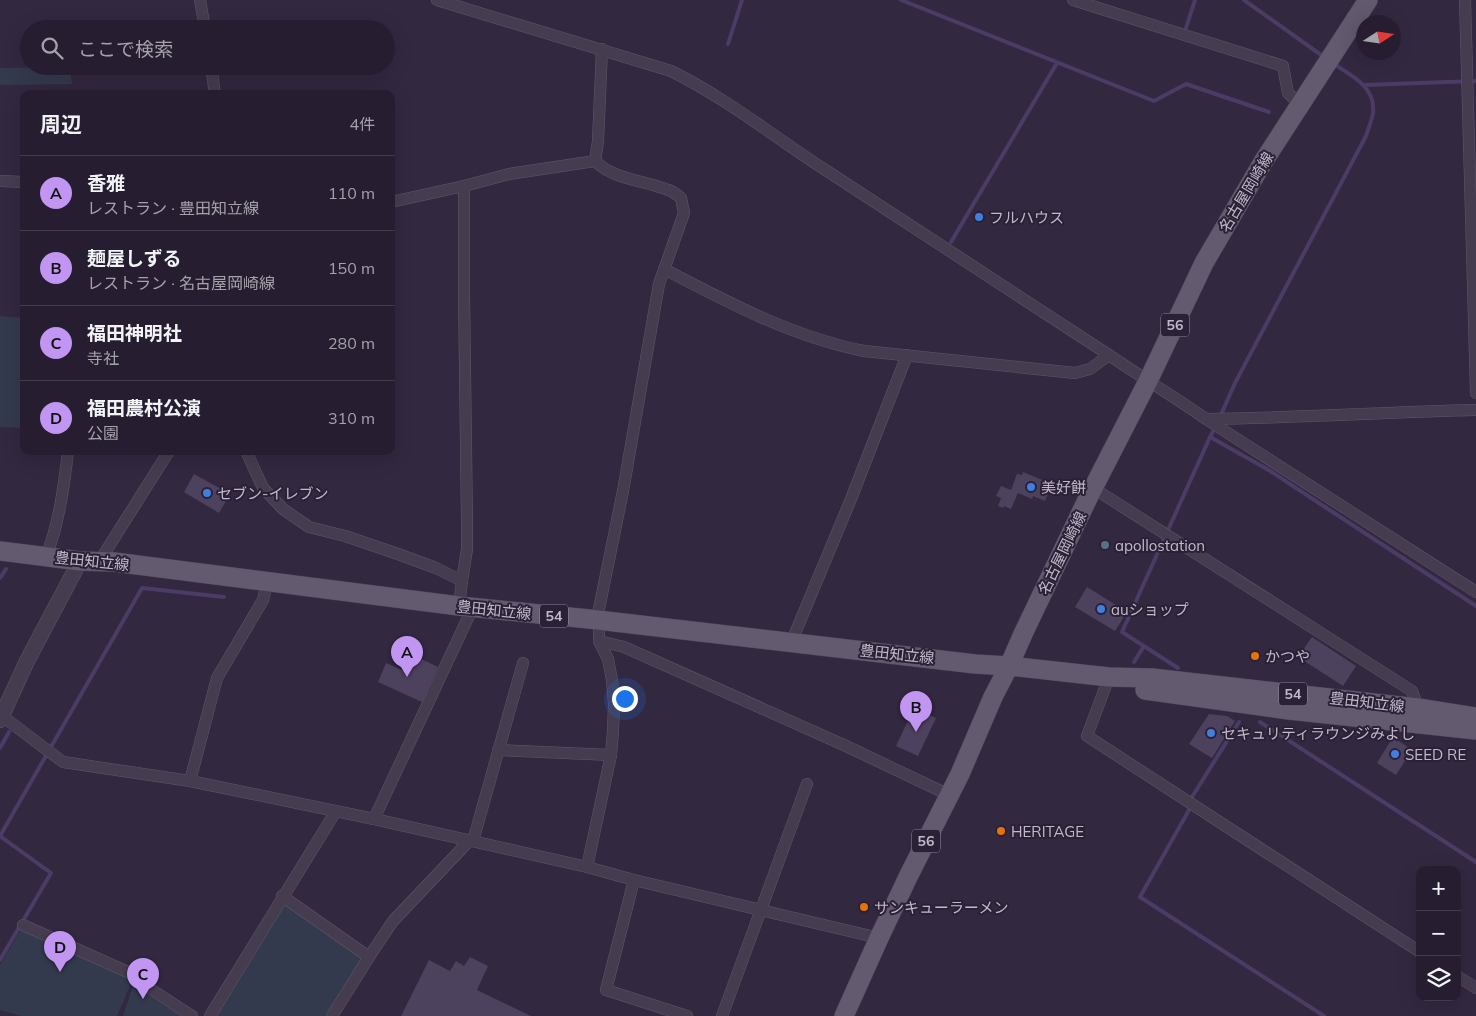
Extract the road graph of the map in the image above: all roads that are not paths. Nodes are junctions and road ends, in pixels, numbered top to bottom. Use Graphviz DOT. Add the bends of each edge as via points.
graph roads {
  1 [pos="200,0"];
  2 [pos="437,0"];
  3 [pos="1073,0"];
  4 [pos="1368,0"];
  5 [pos="1465,0"];
  6 [pos="203,20"];
  7 [pos="602,49"];
  8 [pos="212,75"];
  9 [pos="214,90"];
  10 [pos="1301,105"];
  11 [pos="595,161"];
  12 [pos="0,181"];
  13 [pos="20,182"];
  14 [pos="464,186"];
  15 [pos="395,201"];
  16 [pos="664,269"];
  17 [pos="1109,354"];
  18 [pos="907,355"];
  19 [pos="1148,381"];
  20 [pos="1476,393"];
  21 [pos="1476,410"];
  22 [pos="1206,420"];
  23 [pos="67,455"];
  24 [pos="166,455"];
  25 [pos="248,455"];
  26 [pos="1093,488"];
  27 [pos="0,551"];
  28 [pos="46,556"];
  29 [pos="89,561"];
  30 [pos="462,581"];
  31 [pos="267,582"];
  32 [pos="1476,592"];
  33 [pos="466,606"];
  34 [pos="598,620"];
  35 [pos="600,641"];
  36 [pos="791,643"];
  37 [pos="523,663"];
  38 [pos="1009,666"];
  39 [pos="1109,677"];
  40 [pos="1418,708"];
  41 [pos="1476,717"];
  42 [pos="1,718"];
  43 [pos="1476,730"];
  44 [pos="498,750"];
  45 [pos="611,755"];
  46 [pos="190,782"];
  47 [pos="807,784"];
  48 [pos="949,795"];
  49 [pos="336,811"];
  50 [pos="374,819"];
  51 [pos="472,840"];
  52 [pos="587,867"];
  53 [pos="634,880"];
  54 [pos="282,896"];
  55 [pos="761,910"];
  56 [pos="23,925"];
  57 [pos="879,938"];
  58 [pos="1416,949"];
  59 [pos="369,957"];
  60 [pos="1461,979"];
  61 [pos="1476,988"];
  62 [pos="192,1016"];
  63 [pos="210,1016"];
  64 [pos="332,1016"];
  65 [pos="688,1016"];
  66 [pos="722,1016"];
  67 [pos="844,1016"];
  1 -- 6 [label="street"];
  2 -- 7 [label="street"];
  3 -- 10 [label="street" via="1283,66 1288,93"];
  4 -- 10 [label="main road, 名古屋岡崎線 / 56"];
  5 -- 20 [label="street"];
  7 -- 11 [label="street"];
  7 -- 17 [label="street" via="671,72 718,96 796,151"];
  8 -- 9 [label="street"];
  10 -- 19 [label="main road, 名古屋岡崎線 / 56" via="1263,162 1204,263"];
  11 -- 14 [label="street" via="509,174"];
  11 -- 16 [label="street" via="603,169 670,190 681,198 684,213"];
  12 -- 13 [label="street"];
  14 -- 15 [label="street"];
  14 -- 30 [label="street" via="467,550"];
  16 -- 18 [label="street" via="762,318 806,335 864,351"];
  16 -- 34 [label="street"];
  17 -- 18 [label="street" via="1090,369 1075,373"];
  17 -- 19 [label="street"];
  18 -- 36 [label="street"];
  19 -- 22 [label="street"];
  19 -- 26 [label="main road, 名古屋岡崎線 / 56"];
  21 -- 22 [label="street"];
  22 -- 32 [label="street"];
  23 -- 28 [label="street" via="54,536"];
  24 -- 29 [label="street"];
  25 -- 30 [label="street" via="263,488 283,509 309,527 398,554"];
  26 -- 38 [label="main road, 名古屋岡崎線 / 56"];
  26 -- 40 [label="street" via="1412,691"];
  27 -- 28 [label="main road, 豊田知立線 / 54"];
  28 -- 29 [label="main road, 豊田知立線 / 54"];
  29 -- 31 [label="main road, 豊田知立線 / 54"];
  29 -- 42 [label="street" via="72,574"];
  30 -- 33 [label="street"];
  31 -- 33 [label="main road, 豊田知立線 / 54"];
  31 -- 46 [label="street" via="263,600 218,678"];
  33 -- 34 [label="main road, 豊田知立線 / 54"];
  33 -- 50 [label="street"];
  34 -- 35 [label="street"];
  34 -- 36 [label="main road, 豊田知立線 / 54"];
  35 -- 45 [label="street" via="612,680"];
  35 -- 48 [label="street" via="633,651"];
  36 -- 38 [label="main road, 豊田知立線 / 54"];
  37 -- 44 [label="street"];
  38 -- 39 [label="main road, 豊田知立線 / 54"];
  38 -- 48 [label="main road, 名古屋岡崎線 / 56"];
  39 -- 40 [label="main road, 豊田知立線 / 54" via="1152,678"];
  39 -- 43 [label="main road, 豊田知立線 / 54" via="1157,692"];
  39 -- 58 [label="street" via="1087,736"];
  40 -- 41 [label="main road, 豊田知立線 / 54"];
  42 -- 46 [label="street" via="63,762"];
  44 -- 45 [label="street"];
  44 -- 51 [label="street"];
  45 -- 52 [label="street"];
  46 -- 49 [label="street"];
  47 -- 55 [label="street"];
  48 -- 57 [label="main road, 名古屋岡崎線 / 56"];
  49 -- 50 [label="street"];
  49 -- 54 [label="street"];
  50 -- 51 [label="street"];
  51 -- 52 [label="street"];
  51 -- 59 [label="street" via="393,921"];
  52 -- 53 [label="street"];
  53 -- 55 [label="street"];
  53 -- 65 [label="street" via="606,990"];
  54 -- 59 [label="street"];
  54 -- 63 [label="street"];
  55 -- 57 [label="street"];
  55 -- 66 [label="street"];
  56 -- 62 [label="street" via="130,973"];
  57 -- 67 [label="main road, 名古屋岡崎線 / 56"];
  59 -- 64 [label="street"];
  60 -- 61 [label="street"];
}
